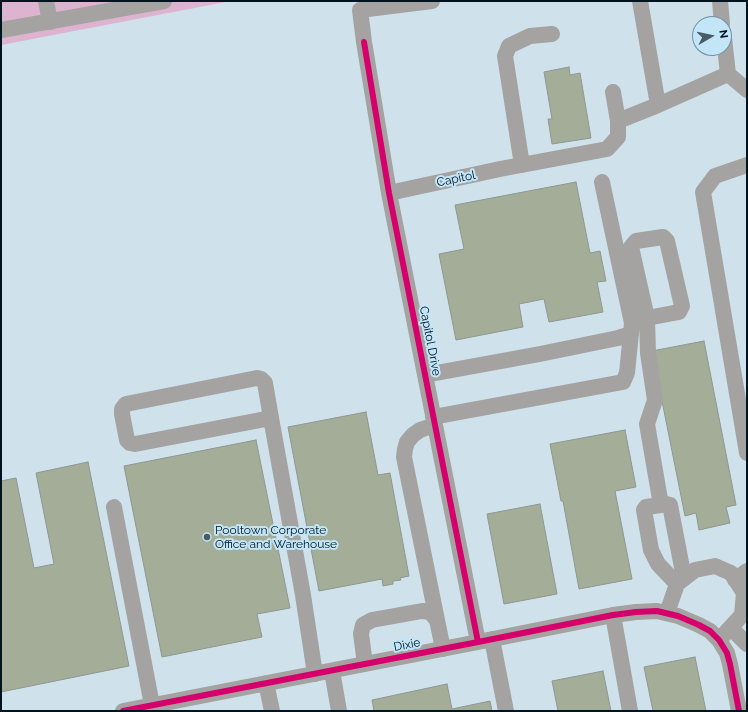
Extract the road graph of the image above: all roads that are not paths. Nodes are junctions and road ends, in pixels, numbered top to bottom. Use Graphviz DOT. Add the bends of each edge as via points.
graph roads {
  1 [pos="46,1"];
  2 [pos="164,1"];
  3 [pos="432,1"];
  4 [pos="640,1"];
  5 [pos="720,1"];
  6 [pos="721,16"];
  7 [pos="50,22"];
  8 [pos="1,30"];
  9 [pos="552,34"];
  10 [pos="726,56"];
  11 [pos="728,74"];
  12 [pos="747,90"];
  13 [pos="613,92"];
  14 [pos="658,105"];
  15 [pos="618,121"];
  16 [pos="522,165"];
  17 [pos="747,165"];
  18 [pos="602,182"];
  19 [pos="389,193"];
  20 [pos="647,318"];
  21 [pos="631,334"];
  22 [pos="425,375"];
  23 [pos="271,418"];
  24 [pos="434,421"];
  25 [pos="747,453"];
  26 [pos="665,505"];
  27 [pos="114,507"];
  28 [pos="741,575"];
  29 [pos="681,581"];
  30 [pos="667,613"];
  31 [pos="613,615"];
  32 [pos="437,620"];
  33 [pos="731,628"];
  34 [pos="719,640"];
  35 [pos="485,641"];
  36 [pos="747,644"];
  37 [pos="443,649"];
  38 [pos="365,664"];
  39 [pos="332,671"];
  40 [pos="315,674"];
  41 [pos="266,683"];
  42 [pos="161,706"];
  43 [pos="125,711"];
  44 [pos="272,711"];
  45 [pos="339,711"];
  46 [pos="506,711"];
  47 [pos="630,711"];
  48 [pos="739,711"];
  1 -- 7 [label="street"];
  2 -- 7 [label="street"];
  3 -- 19 [label="street, Capitol Drive" via="360,10"];
  4 -- 14 [label="street"];
  5 -- 6 [label="street"];
  7 -- 8 [label="street"];
  9 -- 16 [label="street" via="530,36 509,46 505,56"];
  10 -- 11 [label="street"];
  11 -- 12 [label="street"];
  11 -- 14 [label="street"];
  13 -- 15 [label="street, Capitol"];
  14 -- 15 [label="street"];
  15 -- 16 [label="street, Capitol" via="618,137 607,148"];
  16 -- 19 [label="street, Capitol"];
  17 -- 25 [label="street" via="715,176 703,192"];
  18 -- 21 [label="street" via="632,323"];
  19 -- 22 [label="street, Capitol Drive"];
  20 -- 20 [label="street" via="631,247 636,241 663,237 668,241 682,306 680,312"];
  20 -- 26 [label="street" via="648,353 655,400 647,424"];
  21 -- 22 [label="street"];
  21 -- 24 [label="street" via="623,382"];
  22 -- 24 [label="street, Capitol Drive"];
  23 -- 23 [label="street" via="135,444 128,440 122,409 126,404 257,378 265,383"];
  23 -- 40 [label="street"];
  24 -- 32 [label="street" via="407,442 404,456"];
  24 -- 35 [label="street, Capitol Drive"];
  26 -- 29 [label="street"];
  26 -- 29 [label="street" via="646,507 644,510 651,550 658,564"];
  27 -- 42 [label="street"];
  28 -- 29 [label="street" via="715,566 695,570"];
  28 -- 33 [label="street" via="744,593 742,615"];
  29 -- 30 [label="street"];
  30 -- 31 [label="street, Dixie" via="657,611"];
  30 -- 34 [label="street, Dixie" via="695,623 710,631"];
  31 -- 35 [label="street, Dixie"];
  31 -- 47 [label="street"];
  32 -- 37 [label="street"];
  32 -- 38 [label="street" via="430,612 422,611 372,620 363,625 361,634"];
  33 -- 34 [label="street"];
  33 -- 36 [label="street"];
  34 -- 48 [label="street" via="727,653"];
  35 -- 37 [label="street, Dixie"];
  35 -- 46 [label="street, Capitol Drive"];
  37 -- 38 [label="street, Dixie"];
  38 -- 39 [label="street, Dixie"];
  39 -- 40 [label="street, Dixie"];
  39 -- 45 [label="street"];
  40 -- 41 [label="street, Dixie"];
  41 -- 42 [label="street, Dixie"];
  41 -- 44 [label="street"];
  42 -- 43 [label="street, Dixie"];
}
